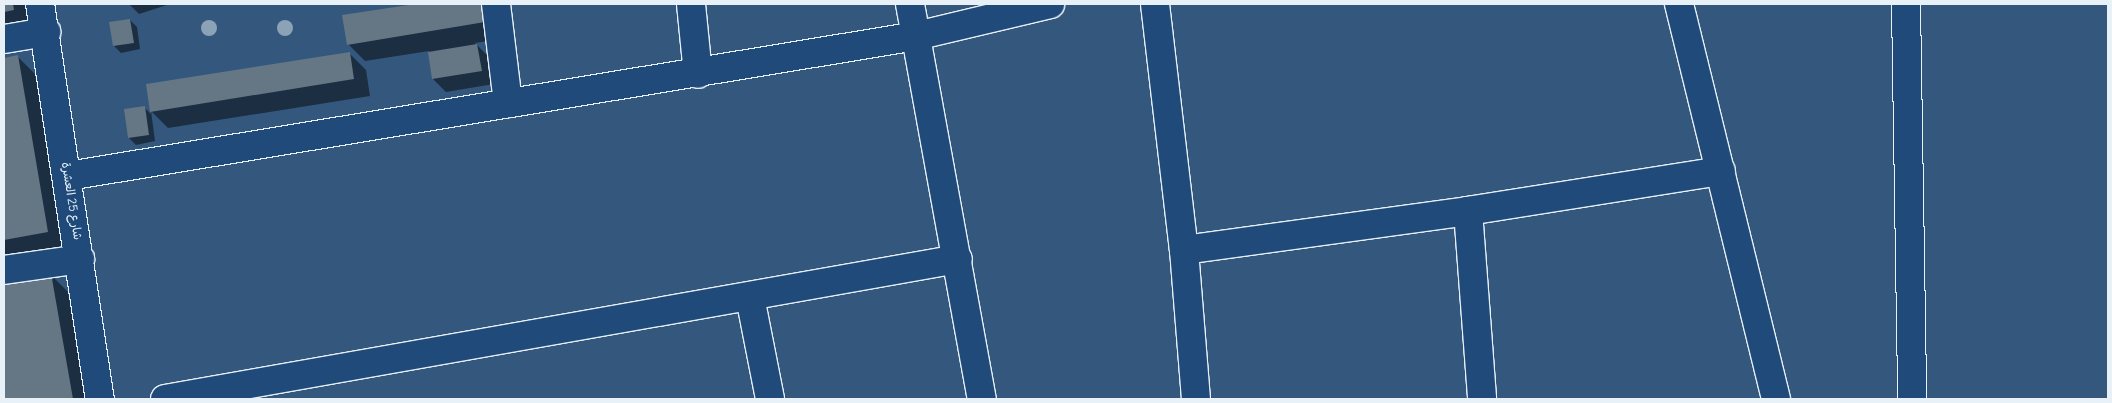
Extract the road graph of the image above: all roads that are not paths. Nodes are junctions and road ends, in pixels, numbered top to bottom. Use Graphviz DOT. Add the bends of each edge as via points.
graph roads {
  1 [pos="40,4"];
  2 [pos="496,4"];
  3 [pos="691,4"];
  4 [pos="910,4"];
  5 [pos="1050,4"];
  6 [pos="1155,4"];
  7 [pos="1680,4"];
  8 [pos="1906,4"];
  9 [pos="46,32"];
  10 [pos="916,36"];
  11 [pos="4,39"];
  12 [pos="698,74"];
  13 [pos="508,104"];
  14 [pos="1721,170"];
  15 [pos="68,176"];
  16 [pos="1468,211"];
  17 [pos="1184,250"];
  18 [pos="80,259"];
  19 [pos="958,259"];
  20 [pos="4,270"];
  21 [pos="750,297"];
  22 [pos="100,399"];
  23 [pos="165,399"];
  24 [pos="770,399"];
  25 [pos="982,399"];
  26 [pos="1196,399"];
  27 [pos="1482,399"];
  28 [pos="1776,399"];
  29 [pos="1912,399"];
  1 -- 9 [label="street, شارع 25 العشرة"];
  2 -- 13 [label="street"];
  3 -- 12 [label="street"];
  4 -- 10 [label="street"];
  5 -- 10 [label="street"];
  6 -- 17 [label="street"];
  7 -- 14 [label="street"];
  8 -- 29 [label="street"];
  9 -- 11 [label="street"];
  9 -- 15 [label="street, شارع 25 العشرة"];
  10 -- 12 [label="street"];
  10 -- 19 [label="street"];
  12 -- 13 [label="street"];
  13 -- 15 [label="street"];
  14 -- 16 [label="street"];
  14 -- 28 [label="street"];
  15 -- 18 [label="street, شارع 25 العشرة"];
  16 -- 17 [label="street"];
  16 -- 27 [label="street"];
  17 -- 26 [label="street"];
  18 -- 20 [label="street"];
  18 -- 22 [label="street, شارع 25 العشرة"];
  19 -- 21 [label="street"];
  19 -- 25 [label="street"];
  21 -- 23 [label="street"];
  21 -- 24 [label="street"];
}
